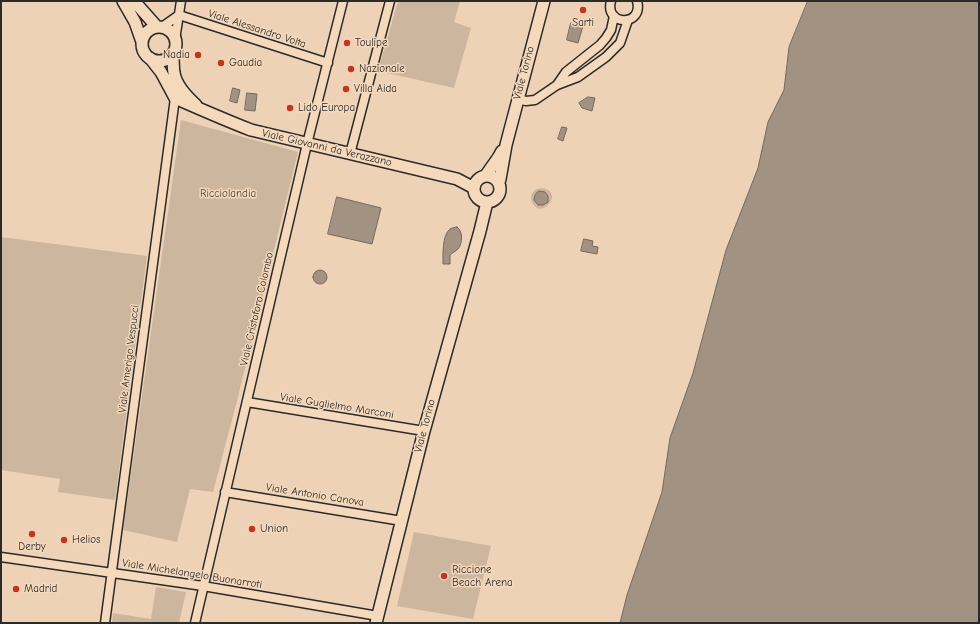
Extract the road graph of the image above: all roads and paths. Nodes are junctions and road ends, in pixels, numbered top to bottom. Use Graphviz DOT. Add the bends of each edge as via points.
graph roads {
  1 [pos="123,1"];
  2 [pos="134,1"];
  3 [pos="181,1"];
  4 [pos="344,1"];
  5 [pos="390,1"];
  6 [pos="544,1"];
  7 [pos="611,1"];
  8 [pos="637,1"];
  9 [pos="179,16"];
  10 [pos="614,16"];
  11 [pos="628,20"];
  12 [pos="159,27"];
  13 [pos="175,40"];
  14 [pos="142,42"];
  15 [pos="173,53"];
  16 [pos="150,58"];
  17 [pos="328,63"];
  18 [pos="557,85"];
  19 [pos="175,98"];
  20 [pos="517,99"];
  21 [pos="199,108"];
  22 [pos="307,144"];
  23 [pos="506,145"];
  24 [pos="350,154"];
  25 [pos="483,176"];
  26 [pos="457,179"];
  27 [pos="499,182"];
  28 [pos="475,192"];
  29 [pos="487,202"];
  30 [pos="480,231"];
  31 [pos="246,402"];
  32 [pos="424,431"];
  33 [pos="226,492"];
  34 [pos="402,521"];
  35 [pos="1,557"];
  36 [pos="112,573"];
  37 [pos="203,586"];
  38 [pos="377,619"];
  39 [pos="105,623"];
  40 [pos="195,623"];
  1 -- 14 [label="street" via="135,22"];
  2 -- 12 [label="street"];
  3 -- 9 [label="street"];
  4 -- 17 [label="street, Viale Cristoforo Colombo"];
  5 -- 24 [label="street"];
  6 -- 20 [label="street, Viale Torino"];
  7 -- 10 [label="street" via="610,8"];
  8 -- 11 [label="street" via="638,11"];
  9 -- 12 [label="street"];
  9 -- 13 [label="street"];
  9 -- 17 [label="street, Viale Alessandro Volta"];
  10 -- 11 [label="street"];
  10 -- 18 [label="street" via="606,38 566,72"];
  11 -- 18 [label="street" via="620,43 606,57 578,78"];
  12 -- 13 [label="street" via="170,32"];
  12 -- 14 [label="street" via="151,28"];
  13 -- 15 [label="street"];
  14 -- 16 [label="street" via="144,51"];
  15 -- 16 [label="street" via="165,59"];
  15 -- 21 [label="street, Viale Giovanni da Verazzano" via="174,74 178,84"];
  16 -- 19 [label="street"];
  17 -- 22 [label="street, Viale Cristoforo Colombo"];
  18 -- 20 [label="street" via="535,100"];
  19 -- 21 [label="street, Viale Giovanni da Verazzano"];
  19 -- 36 [label="street, Viale Amerigo Vespucci"];
  20 -- 23 [label="street, Viale Torino"];
  21 -- 22 [label="street, Viale Giovanni da Verazzano" via="251,130"];
  22 -- 24 [label="street, Viale Giovanni da Verazzano"];
  22 -- 31 [label="street, Viale Cristoforo Colombo"];
  23 -- 25 [label="street, Viale Torino"];
  23 -- 27 [label="street, Viale Torino"];
  24 -- 26 [label="street, Viale Giovanni da Verazzano"];
  25 -- 26 [label="street, Viale Giovanni da Verazzano"];
  25 -- 27 [label="street" via="495,178"];
  25 -- 28 [label="street" via="476,182"];
  26 -- 28 [label="street, Viale Giovanni da Verazzano"];
  27 -- 29 [label="street" via="498,197"];
  28 -- 29 [label="street" via="480,200"];
  28 -- 30 [label="street, Viale Torino"];
  29 -- 30 [label="street, Viale Torino"];
  30 -- 32 [label="street, Viale Torino"];
  31 -- 32 [label="street, Viale Guglielmo Marconi"];
  31 -- 33 [label="street, Viale Cristoforo Colombo"];
  32 -- 34 [label="street, Viale Torino"];
  33 -- 34 [label="street, Viale Antonio Canova"];
  33 -- 37 [label="street, Viale Cristoforo Colombo"];
  34 -- 38 [label="street, Viale Torino"];
  35 -- 36 [label="street, Viale Michelangelo Buonarroti"];
  36 -- 37 [label="street, Viale Michelangelo Buonarroti"];
  36 -- 39 [label="street, Viale Amerigo Vespucci"];
  37 -- 38 [label="street, Viale Michelangelo Buonarroti"];
  37 -- 40 [label="street, Viale Cristoforo Colombo"];
}
